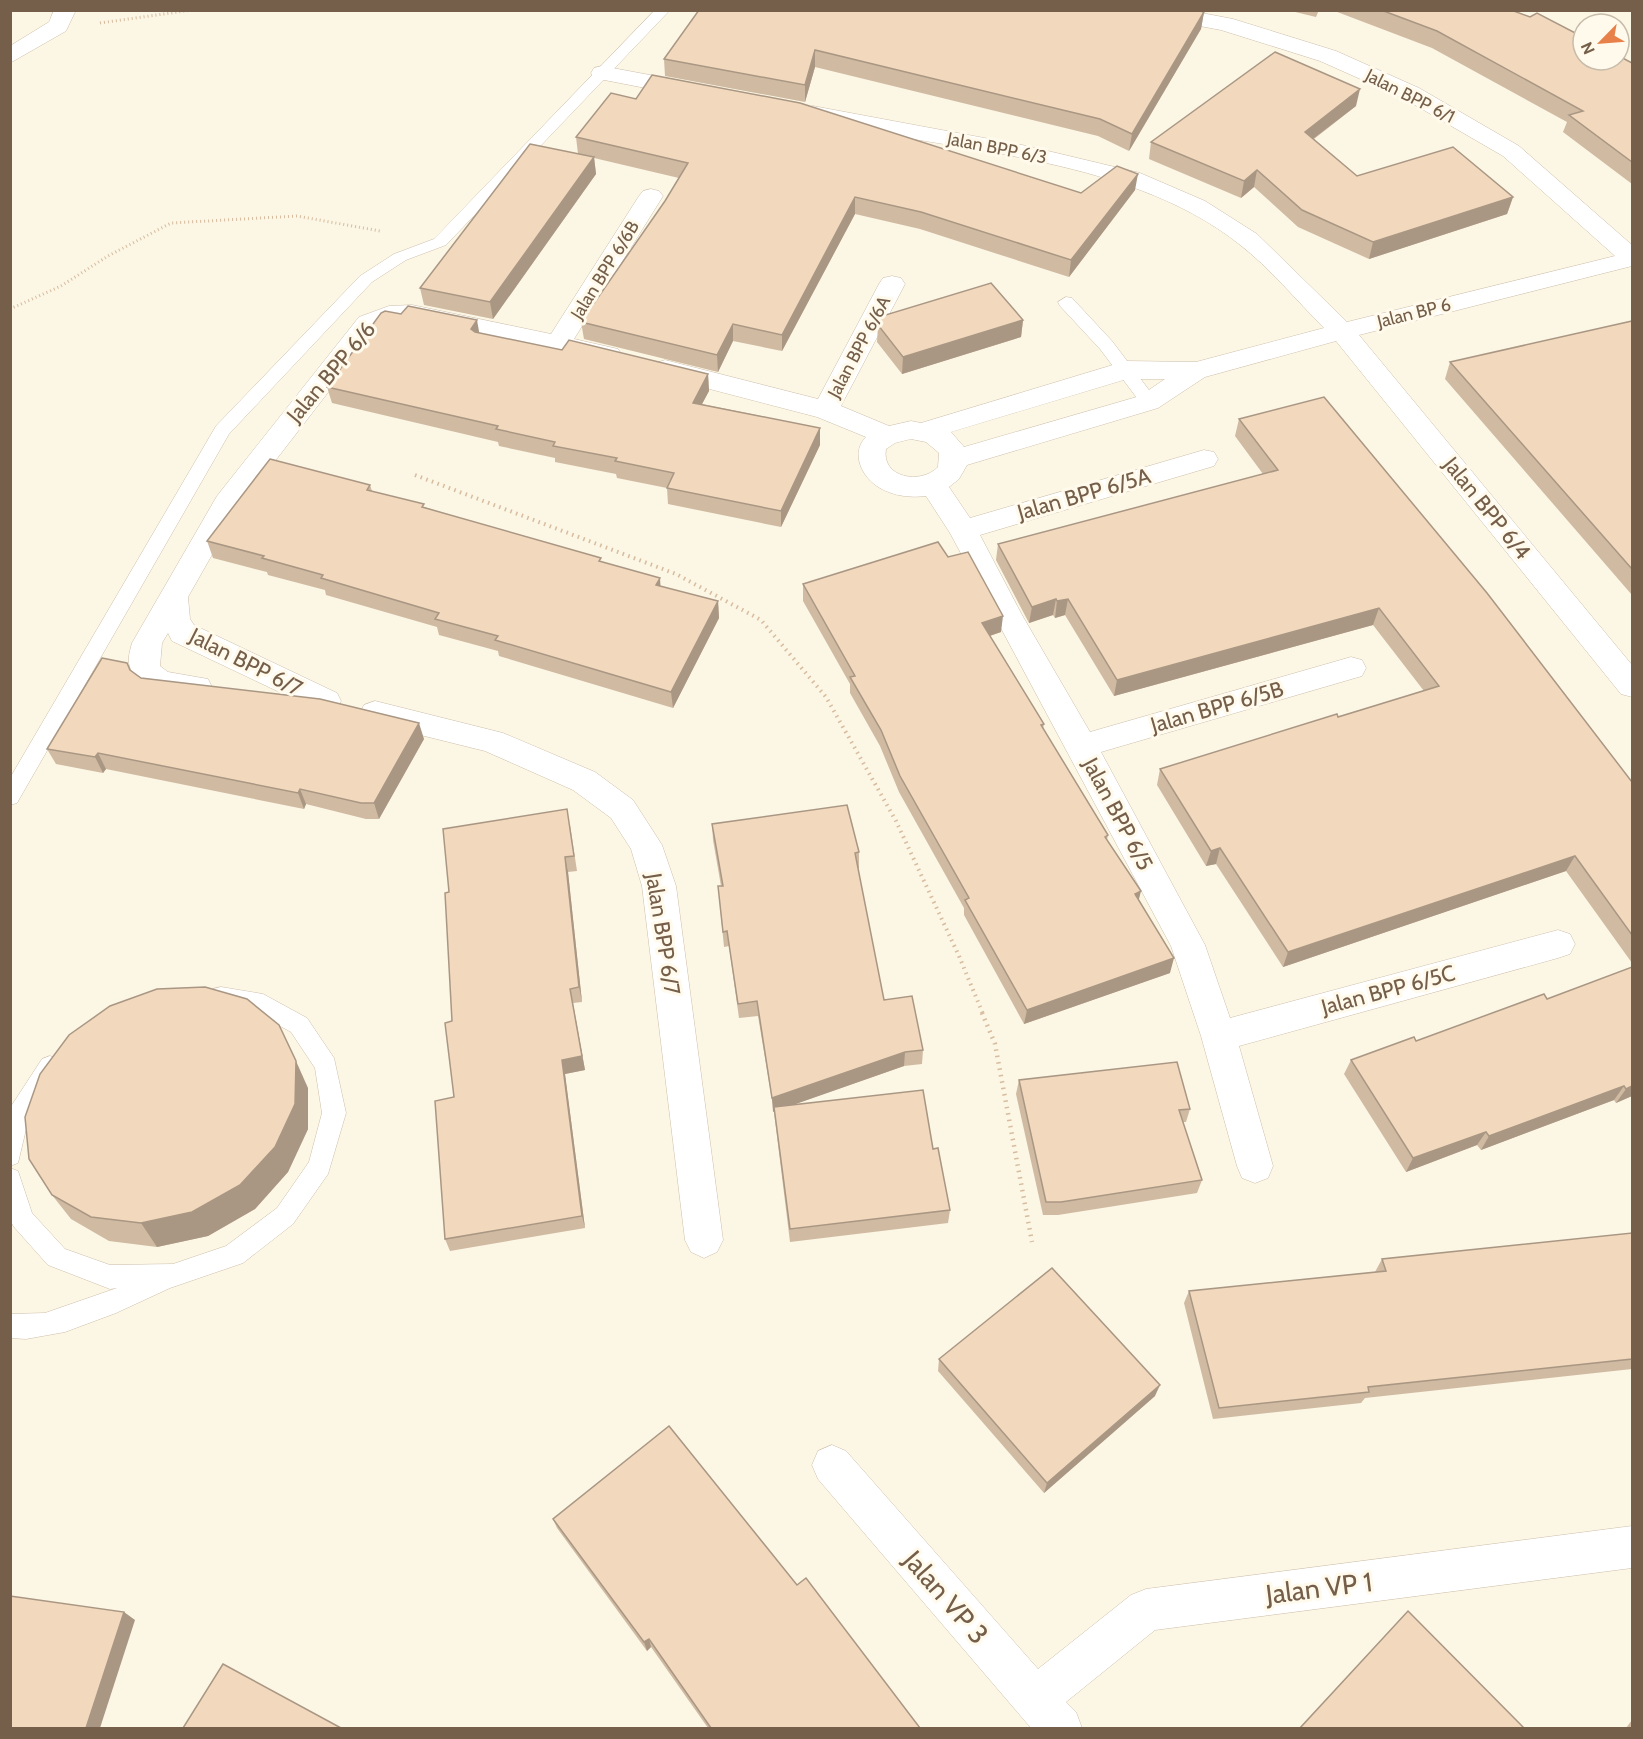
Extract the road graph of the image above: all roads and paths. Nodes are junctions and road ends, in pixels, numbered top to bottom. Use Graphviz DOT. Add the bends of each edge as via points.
graph roads {
  1 [pos="192,10"];
  2 [pos="663,10"];
  3 [pos="1147,10"];
  4 [pos="62,18"];
  5 [pos="10,56"];
  6 [pos="602,73"];
  7 [pos="708,93"];
  8 [pos="791,109"];
  9 [pos="651,196"];
  10 [pos="440,242"];
  11 [pos="1632,258"];
  12 [pos="892,284"];
  13 [pos="1066,302"];
  14 [pos="10,309"];
  15 [pos="1342,331"];
  16 [pos="559,343"];
  17 [pos="1126,370"];
  18 [pos="1196,371"];
  19 [pos="1051,392"];
  20 [pos="1149,402"];
  21 [pos="826,410"];
  22 [pos="1072,423"];
  23 [pos="924,431"];
  24 [pos="887,435"];
  25 [pos="954,459"];
  26 [pos="1204,459"];
  27 [pos="415,475"];
  28 [pos="932,484"];
  29 [pos="963,530"];
  30 [pos="173,595"];
  31 [pos="1351,668"];
  32 [pos="1632,686"];
  33 [pos="326,702"];
  34 [pos="1082,746"];
  35 [pos="10,797"];
  36 [pos="1558,944"];
  37 [pos="202,993"];
  38 [pos="1219,1036"];
  39 [pos="69,1048"];
  40 [pos="10,1156"];
  41 [pos="1255,1166"];
  42 [pos="10,1179"];
  43 [pos="704,1240"];
  44 [pos="1032,1242"];
  45 [pos="173,1276"];
  46 [pos="10,1326"];
  47 [pos="832,1465"];
  48 [pos="1632,1547"];
  49 [pos="1047,1714"];
  1 -- 4 [label="path"];
  2 -- 6 [label="lane"];
  3 -- 11 [label="street, Jalan BPP 6/1" via="1225,24 1328,56 1411,93 1511,151"];
  4 -- 5 [label="street"];
  6 -- 7 [label="street"];
  6 -- 10 [label="lane"];
  8 -- 15 [label="street, Jalan BPP 6/3" via="1027,153 1132,178 1196,206 1248,239"];
  9 -- 16 [label="street, Jalan BPP 6/6B"];
  10 -- 14 [label="path" via="297,216 171,223 61,286"];
  10 -- 35 [label="lane" via="400,257 366,279 222,430"];
  11 -- 15 [label="street, Jalan BP 6"];
  12 -- 21 [label="street, Jalan BPP 6/6A"];
  13 -- 17 [label="lane"];
  15 -- 18 [label="street, Jalan BP 6"];
  15 -- 32 [label="street, Jalan BPP 6/4"];
  16 -- 21 [label="street, Jalan BPP 6/6"];
  16 -- 30 [label="street, Jalan BPP 6/6" via="412,313 379,316 357,336 255,465 227,503"];
  17 -- 18 [label="street"];
  17 -- 19 [label="street"];
  17 -- 20 [label="lane"];
  18 -- 20 [label="street"];
  19 -- 22 [label="street"];
  19 -- 23 [label="street"];
  20 -- 22 [label="street"];
  21 -- 24 [label="street, Jalan BPP 6/6"];
  22 -- 25 [label="street"];
  23 -- 24 [label="street"];
  23 -- 25 [label="street" via="945,442"];
  24 -- 28 [label="street" via="876,442 871,452 876,473 901,486"];
  25 -- 28 [label="street" via="944,478"];
  26 -- 29 [label="street, Jalan BPP 6/5A"];
  27 -- 44 [label="path" via="675,574 761,620 826,697 896,821 995,1044"];
  28 -- 29 [label="street, Jalan BPP 6/5"];
  29 -- 34 [label="street, Jalan BPP 6/5"];
  30 -- 33 [label="street, Jalan BPP 6/7" via="175,620 183,633"];
  30 -- 33 [label="street, Jalan BPP 6/7" via="143,656 145,667 160,684"];
  31 -- 34 [label="street, Jalan BPP 6/5B"];
  33 -- 43 [label="street, Jalan BPP 6/7" via="492,741 584,781 622,809 646,845 659,886"];
  34 -- 38 [label="street, Jalan BPP 6/5" via="1188,945"];
  36 -- 38 [label="street, Jalan BPP 6/5C"];
  37 -- 45 [label="lane" via="255,1001 298,1025 326,1065 334,1113 320,1167 285,1216 234,1255"];
  38 -- 41 [label="street, Jalan BPP 6/5"];
  39 -- 40 [label="lane" via="47,1069 17,1118"];
  42 -- 45 [label="lane" via="22,1219 57,1257 110,1277"];
  45 -- 46 [label="lane" via="73,1317 23,1329"];
  47 -- 49 [label="street, Jalan VP 3"];
  48 -- 49 [label="street, Jalan VP 1" via="1146,1610"];
}
